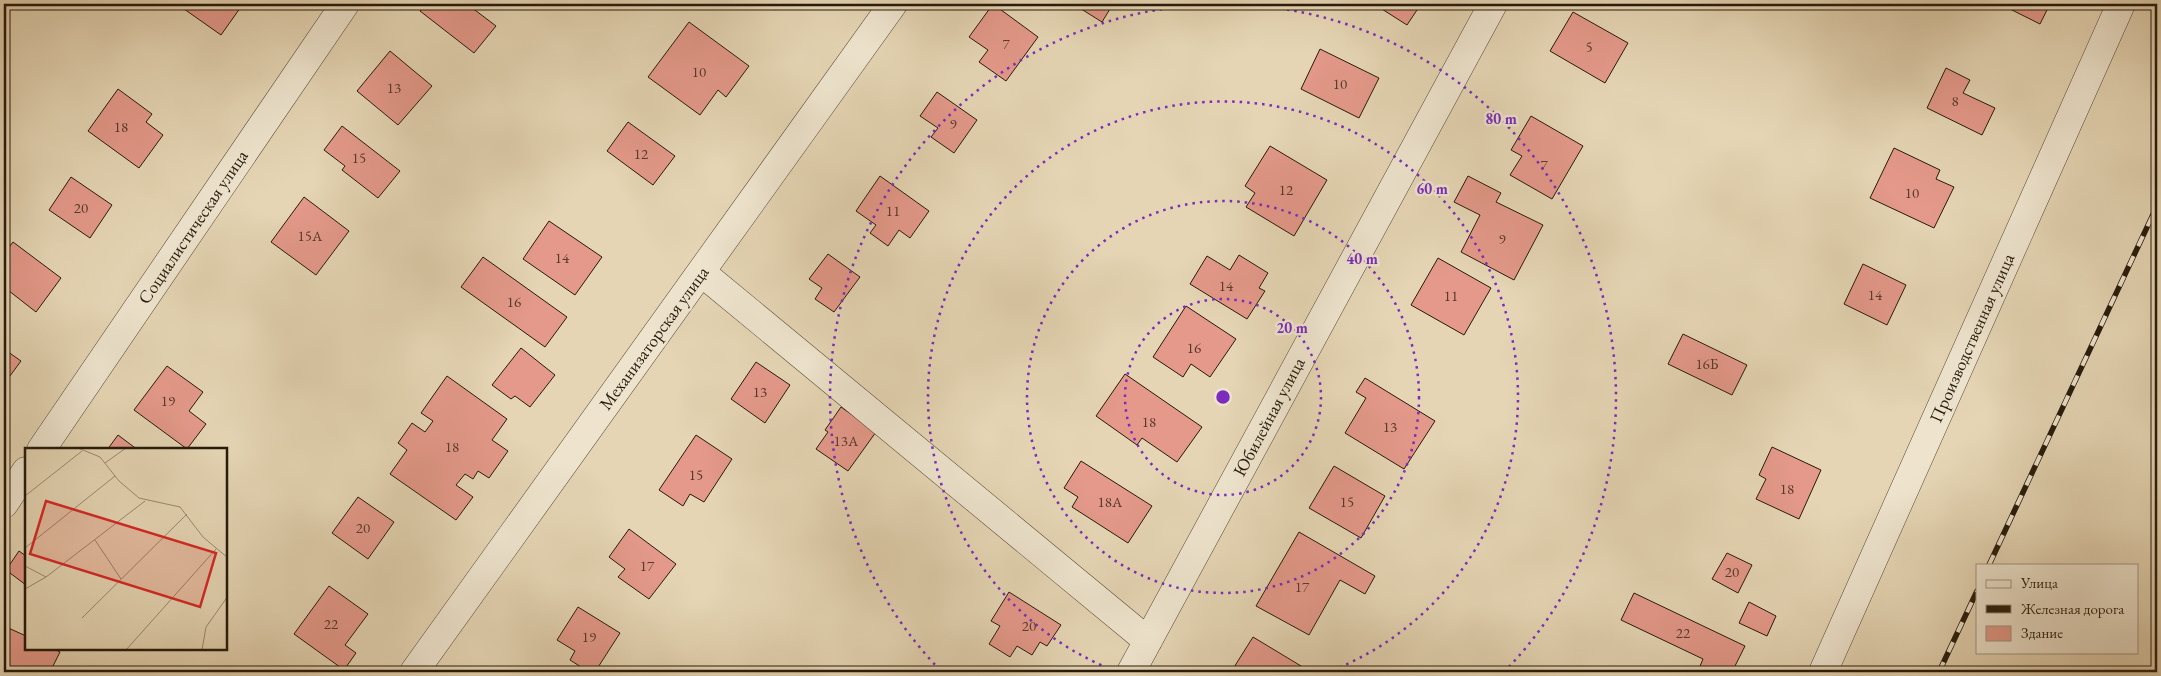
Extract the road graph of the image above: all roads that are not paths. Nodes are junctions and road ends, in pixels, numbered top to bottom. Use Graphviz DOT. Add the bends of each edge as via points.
graph roads {
  1 [pos="345,4"];
  2 [pos="893,4"];
  3 [pos="1493,4"];
  4 [pos="2121,4"];
  5 [pos="701,272"];
  6 [pos="42,448"];
  7 [pos="25,472"];
  8 [pos="4,504"];
  9 [pos="1148,642"];
  10 [pos="414,672"];
  11 [pos="1132,672"];
  12 [pos="1823,672"];
  1 -- 6 [label="street, Социалистическая улица"];
  2 -- 5 [label="street, Механизаторская улица"];
  3 -- 9 [label="street, Юбилейная улица"];
  4 -- 12 [label="street, Производственная улица"];
  5 -- 9 [label="street"];
  5 -- 10 [label="street, Механизаторская улица"];
  7 -- 8 [label="street"];
  9 -- 11 [label="street, Юбилейная улица"];
}
